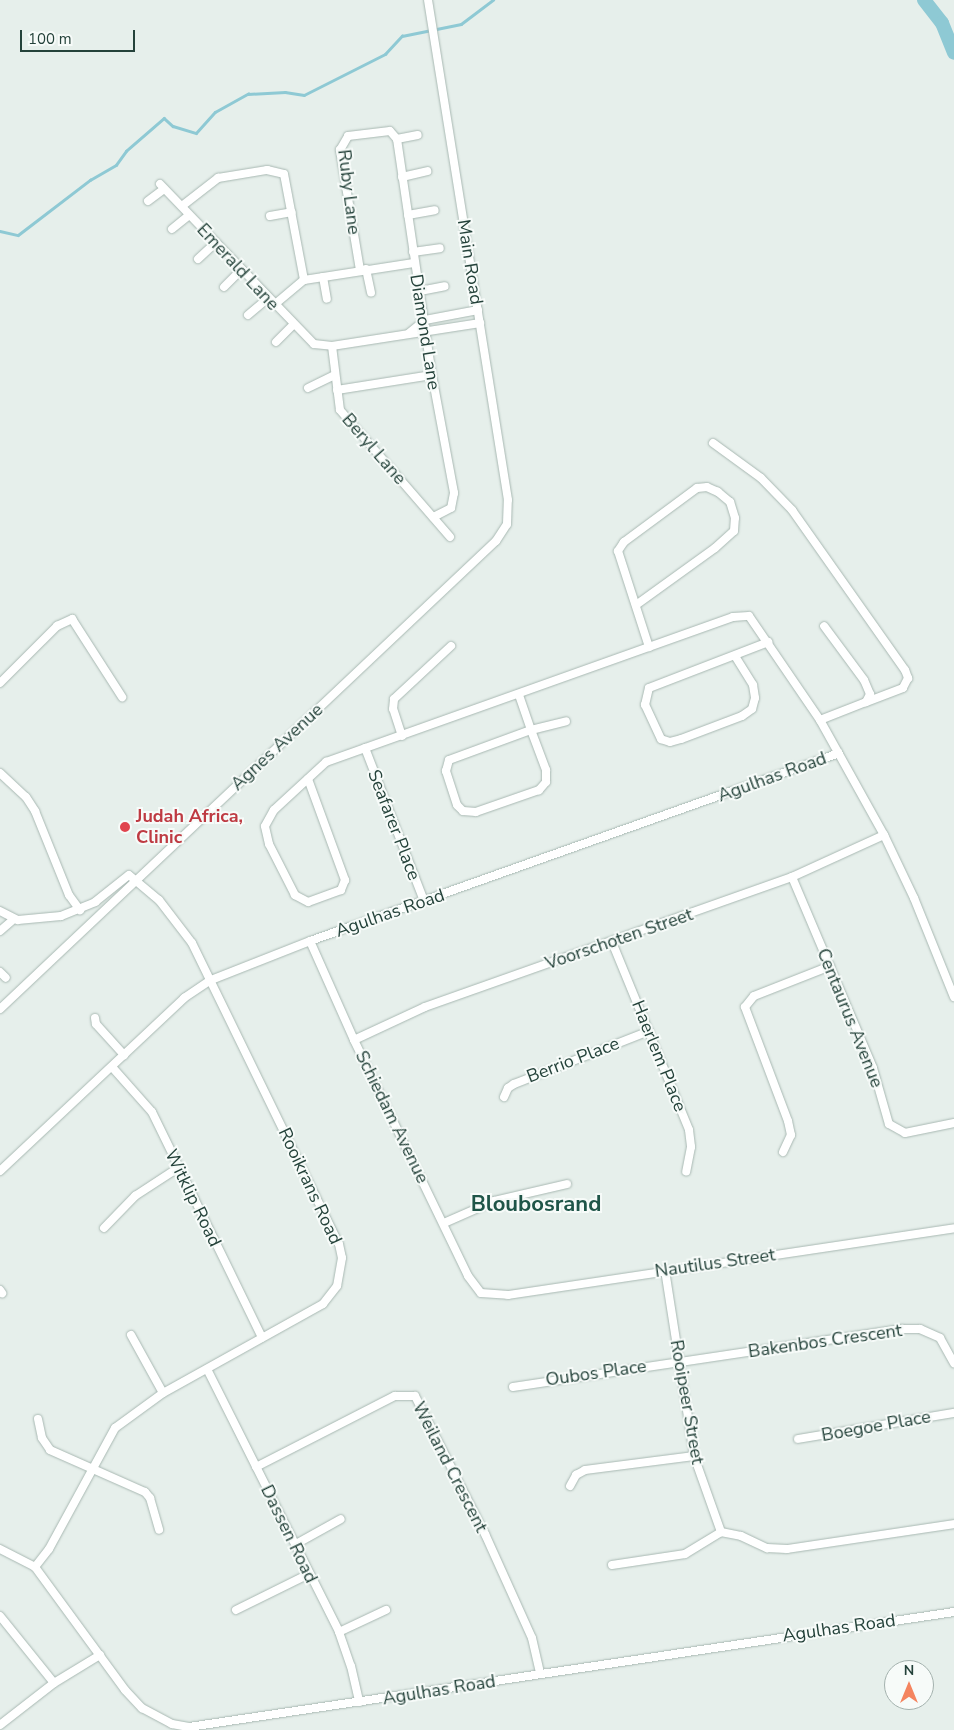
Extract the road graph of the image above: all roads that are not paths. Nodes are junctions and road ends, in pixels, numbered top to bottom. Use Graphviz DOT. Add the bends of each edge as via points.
graph roads {
  1 [pos="428,4"];
  2 [pos="418,135"];
  3 [pos="397,137"];
  4 [pos="427,171"];
  5 [pos="402,176"];
  6 [pos="148,202"];
  7 [pos="182,206"];
  8 [pos="435,210"];
  9 [pos="292,212"];
  10 [pos="189,215"];
  11 [pos="408,215"];
  12 [pos="270,216"];
  13 [pos="172,230"];
  14 [pos="215,242"];
  15 [pos="440,248"];
  16 [pos="413,252"];
  17 [pos="198,259"];
  18 [pos="414,263"];
  19 [pos="363,269"];
  20 [pos="241,270"];
  21 [pos="323,277"];
  22 [pos="304,280"];
  23 [pos="445,286"];
  24 [pos="224,287"];
  25 [pos="420,291"];
  26 [pos="371,292"];
  27 [pos="268,298"];
  28 [pos="327,299"];
  29 [pos="274,305"];
  30 [pos="478,310"];
  31 [pos="248,315"];
  32 [pos="425,320"];
  33 [pos="480,323"];
  34 [pos="293,325"];
  35 [pos="409,333"];
  36 [pos="427,334"];
  37 [pos="276,342"];
  38 [pos="332,346"];
  39 [pos="335,375"];
  40 [pos="432,375"];
  41 [pos="308,388"];
  42 [pos="337,390"];
  43 [pos="713,442"];
  44 [pos="433,517"];
  45 [pos="507,524"];
  46 [pos="450,537"];
  47 [pos="636,605"];
  48 [pos="824,626"];
  49 [pos="768,642"];
  50 [pos="451,646"];
  51 [pos="649,647"];
  52 [pos="736,656"];
  53 [pos="0,683"];
  54 [pos="519,695"];
  55 [pos="122,696"];
  56 [pos="866,702"];
  57 [pos="820,720"];
  58 [pos="566,721"];
  59 [pos="531,730"];
  60 [pos="402,736"];
  61 [pos="365,748"];
  62 [pos="839,753"];
  63 [pos="0,773"];
  64 [pos="308,779"];
  65 [pos="884,835"];
  66 [pos="792,877"];
  67 [pos="137,880"];
  68 [pos="424,901"];
  69 [pos="80,910"];
  70 [pos="0,911"];
  71 [pos="14,918"];
  72 [pos="0,931"];
  73 [pos="310,941"];
  74 [pos="612,942"];
  75 [pos="830,966"];
  76 [pos="211,980"];
  77 [pos="954,997"];
  78 [pos="0,1009"];
  79 [pos="95,1018"];
  80 [pos="649,1031"];
  81 [pos="354,1040"];
  82 [pos="124,1055"];
  83 [pos="112,1067"];
  84 [pos="504,1097"];
  85 [pos="954,1124"];
  86 [pos="783,1152"];
  87 [pos="178,1168"];
  88 [pos="0,1171"];
  89 [pos="686,1172"];
  90 [pos="567,1184"];
  91 [pos="444,1223"];
  92 [pos="104,1228"];
  93 [pos="954,1228"];
  94 [pos="664,1270"];
  95 [pos="477,1290"];
  96 [pos="131,1336"];
  97 [pos="262,1338"];
  98 [pos="680,1361"];
  99 [pos="954,1363"];
  100 [pos="207,1369"];
  101 [pos="513,1387"];
  102 [pos="162,1393"];
  103 [pos="954,1413"];
  104 [pos="38,1419"];
  105 [pos="798,1439"];
  106 [pos="694,1456"];
  107 [pos="256,1467"];
  108 [pos="90,1469"];
  109 [pos="570,1486"];
  110 [pos="341,1519"];
  111 [pos="954,1524"];
  112 [pos="159,1530"];
  113 [pos="721,1532"];
  114 [pos="296,1544"];
  115 [pos="0,1549"];
  116 [pos="612,1565"];
  117 [pos="35,1567"];
  118 [pos="309,1574"];
  119 [pos="236,1610"];
  120 [pos="386,1610"];
  121 [pos="954,1612"];
  122 [pos="0,1616"];
  123 [pos="339,1632"];
  124 [pos="100,1655"];
  125 [pos="540,1674"];
  126 [pos="54,1683"];
  127 [pos="359,1702"];
  128 [pos="0,1725"];
  1 -- 30 [label="street, Main Road"];
  2 -- 3 [label="street, Ruby Lane"];
  3 -- 5 [label="street, Diamond Lane"];
  3 -- 19 [label="street, Ruby Lane" via="387,131 352,135 343,141 340,150"];
  4 -- 5 [label="street"];
  5 -- 11 [label="street, Diamond Lane"];
  6 -- 7 [label="street, Emerald Lane" via="162,186"];
  7 -- 9 [label="street" via="218,178 274,170 286,178"];
  7 -- 10 [label="street, Emerald Lane"];
  8 -- 11 [label="street"];
  9 -- 12 [label="street"];
  9 -- 22 [label="street"];
  10 -- 13 [label="street"];
  10 -- 14 [label="street, Emerald Lane"];
  11 -- 16 [label="street, Diamond Lane"];
  14 -- 17 [label="street"];
  14 -- 20 [label="street, Emerald Lane"];
  15 -- 16 [label="street"];
  16 -- 18 [label="street, Diamond Lane"];
  18 -- 19 [label="street"];
  18 -- 25 [label="street, Diamond Lane"];
  19 -- 21 [label="street"];
  19 -- 26 [label="street, Ruby Lane"];
  20 -- 24 [label="street"];
  20 -- 27 [label="street, Emerald Lane"];
  21 -- 22 [label="street"];
  21 -- 28 [label="street"];
  22 -- 29 [label="street"];
  23 -- 25 [label="street"];
  25 -- 32 [label="street, Diamond Lane"];
  27 -- 29 [label="street, Emerald Lane"];
  27 -- 31 [label="street"];
  29 -- 34 [label="street, Emerald Lane"];
  30 -- 32 [label="street"];
  30 -- 33 [label="street, Main Road"];
  32 -- 35 [label="street"];
  32 -- 36 [label="street, Diamond Lane"];
  33 -- 36 [label="street"];
  33 -- 45 [label="street, Main Road" via="508,500"];
  34 -- 37 [label="street"];
  34 -- 38 [label="street, Emerald Lane" via="319,346"];
  35 -- 36 [label="street"];
  35 -- 38 [label="street"];
  36 -- 40 [label="street, Diamond Lane"];
  38 -- 39 [label="street, Beryl Lane"];
  39 -- 41 [label="street"];
  39 -- 42 [label="street, Beryl Lane"];
  40 -- 42 [label="street"];
  40 -- 44 [label="street, Diamond Lane" via="454,498 450,508"];
  42 -- 44 [label="street, Beryl Lane" via="343,414"];
  43 -- 56 [label="street" via="761,478 792,510 905,670 908,678 903,688"];
  44 -- 46 [label="street, Beryl Lane"];
  45 -- 67 [label="street, Agnes Avenue" via="496,541"];
  47 -- 47 [label="street" via="715,548 734,530 735,518 730,502 718,492 707,487 696,488 620,547 620,562"];
  47 -- 51 [label="street"];
  48 -- 56 [label="street" via="867,684 870,694"];
  49 -- 51 [label="street" via="753,619 742,615"];
  49 -- 52 [label="street"];
  49 -- 57 [label="street"];
  50 -- 60 [label="street" via="394,699 392,709"];
  51 -- 54 [label="street"];
  52 -- 52 [label="street" via="753,685 755,698 752,709 742,716 681,739 670,742 661,739 645,705 646,691 654,684"];
  53 -- 55 [label="street" via="57,626 72,619"];
  54 -- 59 [label="street"];
  54 -- 60 [label="street"];
  56 -- 57 [label="street"];
  57 -- 62 [label="street"];
  58 -- 59 [label="street"];
  59 -- 59 [label="street" via="546,770 543,787 476,812 460,808 446,771 447,763"];
  60 -- 61 [label="street"];
  61 -- 64 [label="street" via="326,762"];
  61 -- 68 [label="street, Seafarer Place"];
  62 -- 65 [label="street"];
  62 -- 68 [label="street, Agulhas Road"];
  63 -- 69 [label="street" via="26,797 35,811 69,895"];
  64 -- 64 [label="street" via="345,880 341,890 308,902 299,900 295,895 265,835 265,826 274,810"];
  65 -- 66 [label="street, Voorschoten Street"];
  65 -- 77 [label="street" via="914,898"];
  66 -- 74 [label="street, Voorschoten Street"];
  66 -- 75 [label="street, Centaurus Avenue"];
  67 -- 69 [label="street" via="126,876"];
  67 -- 76 [label="street, Rooikrans Road" via="182,926"];
  67 -- 78 [label="street, Agnes Avenue"];
  68 -- 73 [label="street, Agulhas Road"];
  69 -- 71 [label="street" via="45,919"];
  70 -- 71 [label="street"];
  71 -- 72 [label="street"];
  73 -- 76 [label="street, Agulhas Road"];
  73 -- 81 [label="street, Schiedam Avenue"];
  74 -- 80 [label="street, Haerlem Place"];
  74 -- 81 [label="street, Voorschoten Street" via="425,1007"];
  75 -- 85 [label="street, Centaurus Avenue" via="873,1068 889,1124 905,1133"];
  75 -- 86 [label="street" via="754,996 745,1007 788,1122 791,1135"];
  76 -- 82 [label="street, Agulhas Road" via="184,998"];
  76 -- 97 [label="street, Rooikrans Road" via="339,1244 342,1258 337,1286 326,1302"];
  79 -- 82 [label="street" via="96,1024"];
  80 -- 84 [label="street, Berrio Place" via="514,1084"];
  80 -- 89 [label="street, Haerlem Place" via="691,1137"];
  81 -- 91 [label="street, Schiedam Avenue"];
  82 -- 83 [label="street, Agulhas Road"];
  83 -- 87 [label="street, Witklip Road" via="152,1112"];
  83 -- 88 [label="street, Agulhas Road"];
  87 -- 92 [label="street" via="135,1196"];
  87 -- 97 [label="street, Witklip Road"];
  90 -- 91 [label="street" via="494,1201"];
  91 -- 95 [label="street, Schiedam Avenue"];
  93 -- 94 [label="street, Nautilus Street"];
  94 -- 95 [label="street, Nautilus Street" via="499,1296"];
  94 -- 98 [label="street, Rooipeer Street"];
  96 -- 102 [label="street"];
  97 -- 100 [label="street, Rooikrans Road"];
  98 -- 99 [label="street, Bakenbos Crescent" via="911,1328 940,1338"];
  98 -- 101 [label="street, Oubos Place"];
  98 -- 106 [label="street, Rooipeer Street"];
  100 -- 102 [label="street, Rooikrans Road"];
  100 -- 107 [label="street, Dassen Road"];
  102 -- 108 [label="street, Rooikrans Road" via="115,1428"];
  103 -- 105 [label="street, Boegoe Place"];
  104 -- 108 [label="street" via="42,1438 50,1450"];
  106 -- 109 [label="street" via="586,1470 576,1475"];
  106 -- 113 [label="street, Rooipeer Street"];
  107 -- 114 [label="street, Dassen Road"];
  107 -- 125 [label="street, Weiland Crescent" via="395,1396 415,1396 433,1426 525,1621 535,1647"];
  108 -- 112 [label="street" via="145,1492 150,1498"];
  108 -- 117 [label="street, Rooikrans Road" via="52,1542"];
  110 -- 114 [label="street"];
  111 -- 113 [label="street" via="782,1549 767,1548 741,1536"];
  113 -- 116 [label="street" via="685,1554"];
  114 -- 118 [label="street, Dassen Road"];
  115 -- 117 [label="street, Agulhas Road"];
  117 -- 124 [label="street, Agulhas Road"];
  118 -- 119 [label="street"];
  118 -- 123 [label="street, Dassen Road"];
  120 -- 123 [label="street"];
  121 -- 125 [label="street, Agulhas Road"];
  122 -- 126 [label="street"];
  123 -- 127 [label="street, Dassen Road" via="352,1666"];
  124 -- 126 [label="street"];
  124 -- 127 [label="street, Agulhas Road" via="142,1708 177,1726 201,1726"];
  125 -- 127 [label="street, Agulhas Road"];
  126 -- 128 [label="street"];
}
